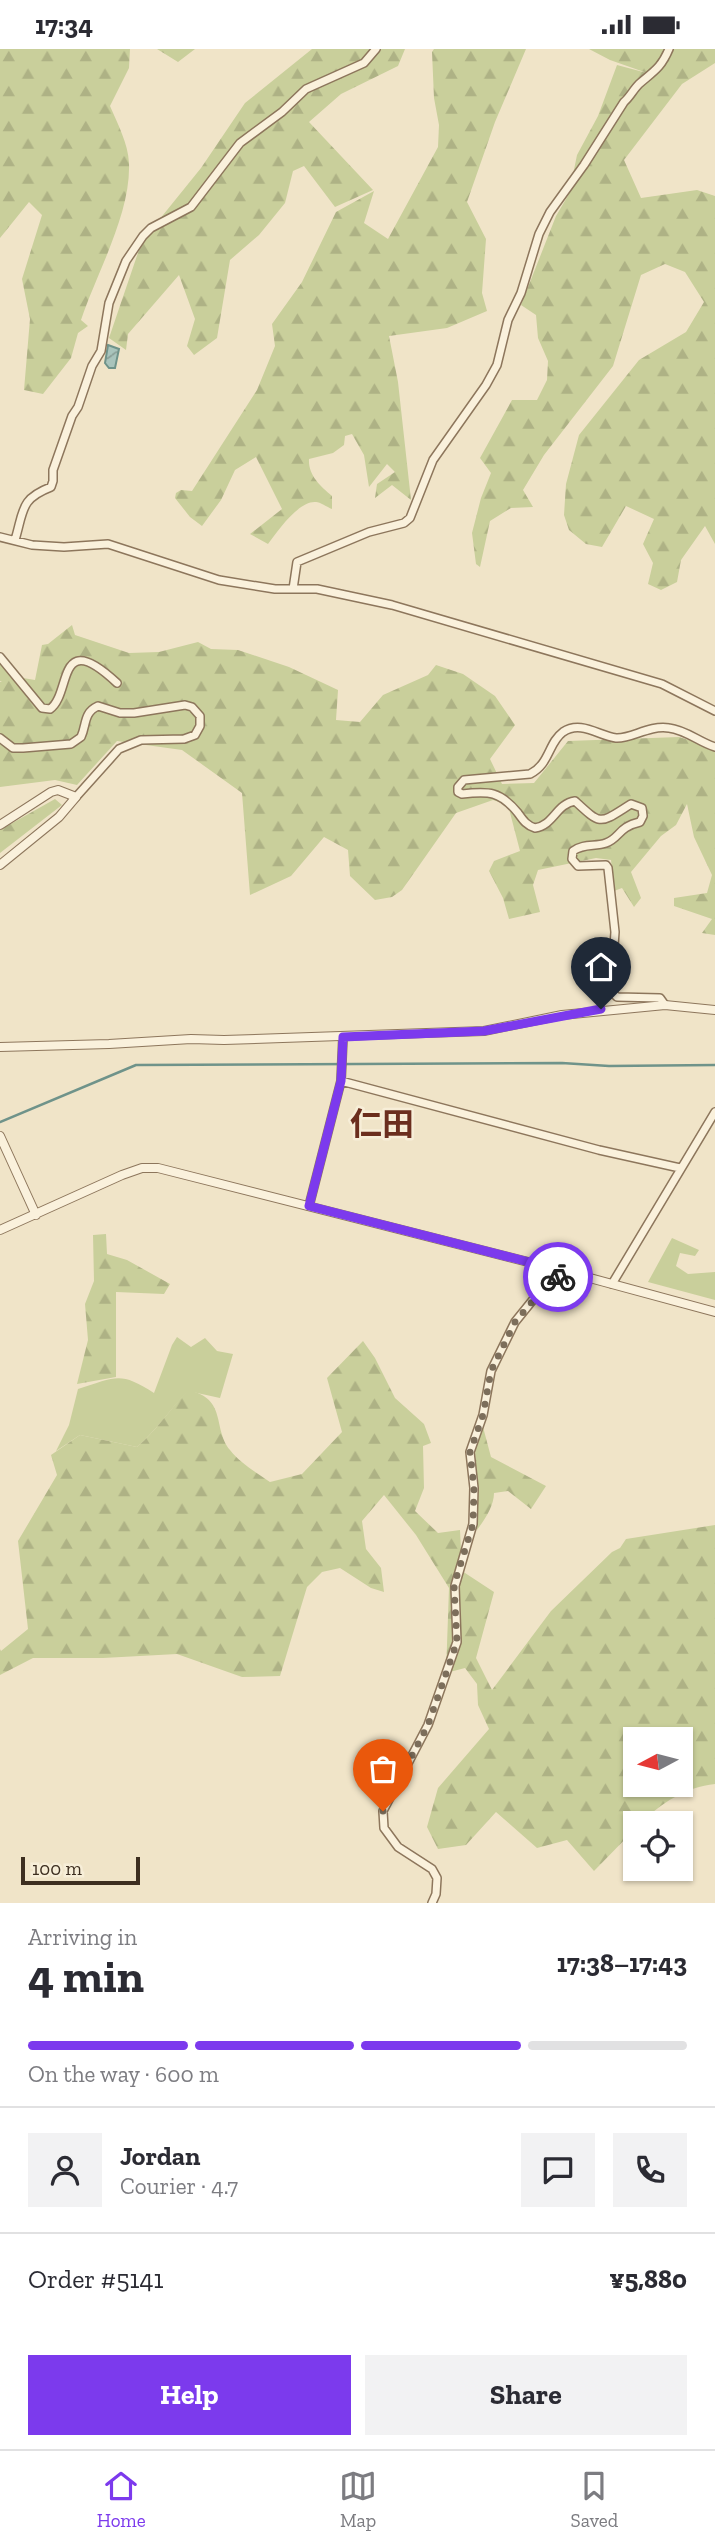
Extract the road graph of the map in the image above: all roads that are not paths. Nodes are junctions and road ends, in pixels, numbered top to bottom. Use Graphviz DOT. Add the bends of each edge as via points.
graph roads {
  1 [pos="376,49"];
  2 [pos="669,49"];
  3 [pos="0,537"];
  4 [pos="15,540"];
  5 [pos="293,589"];
  6 [pos="0,657"];
  7 [pos="117,683"];
  8 [pos="715,711"];
  9 [pos="0,738"];
  10 [pos="715,747"];
  11 [pos="76,797"];
  12 [pos="0,825"];
  13 [pos="0,865"];
  14 [pos="665,1005"];
  15 [pos="715,1010"];
  16 [pos="343,1037"];
  17 [pos="0,1047"];
  18 [pos="341,1081"];
  19 [pos="715,1112"];
  20 [pos="0,1136"];
  21 [pos="680,1168"];
  22 [pos="309,1206"];
  23 [pos="36,1215"];
  24 [pos="0,1230"];
  25 [pos="564,1271"];
  26 [pos="612,1284"];
  27 [pos="715,1312"];
  28 [pos="432,1903"];
  1 -- 4 [label="street" via="363,62 306,89 240,143 191,207 144,236 126,261 110,303 101,351 72,416 51,487 32,494 27,501"];
  2 -- 5 [label="street" via="661,67 624,102 550,212 508,320 497,365 433,460 410,518 297,562"];
  3 -- 4 [label="street"];
  4 -- 5 [label="street" via="64,547 108,544 219,580"];
  5 -- 8 [label="street" via="317,589 392,605 529,643 662,684"];
  6 -- 7 [label="street" via="42,708 54,706 64,676 78,662 102,669"];
  9 -- 11 [label="street" via="13,748 71,744 81,737 90,710 98,706 134,713 185,705 200,716 195,735 141,740 119,749"];
  10 -- 14 [label="street" via="672,728 648,729 622,738 593,729 565,730 538,770 464,780 458,787 462,795 497,794 535,828 551,821 568,802 575,801 596,820 631,804 642,808 640,822 626,825 610,842 580,846 572,859 578,866 608,868 615,932 613,993 617,997 660,998"];
  11 -- 12 [label="street" via="51,792"];
  11 -- 13 [label="street" via="59,817"];
  14 -- 15 [label="street"];
  14 -- 16 [label="street" via="575,1013 484,1031"];
  16 -- 17 [label="street"];
  16 -- 18 [label="street"];
  18 -- 21 [label="street"];
  18 -- 22 [label="street"];
  19 -- 21 [label="street"];
  20 -- 23 [label="street"];
  21 -- 26 [label="street"];
  22 -- 23 [label="street" via="158,1168 142,1168"];
  22 -- 25 [label="street"];
  23 -- 24 [label="street"];
  25 -- 26 [label="street"];
  25 -- 28 [label="street" via="515,1322 491,1371 470,1452 473,1524 454,1585 457,1642 428,1725 383,1811 384,1828 398,1847 432,1869 437,1878"];
  26 -- 27 [label="street"];
}
